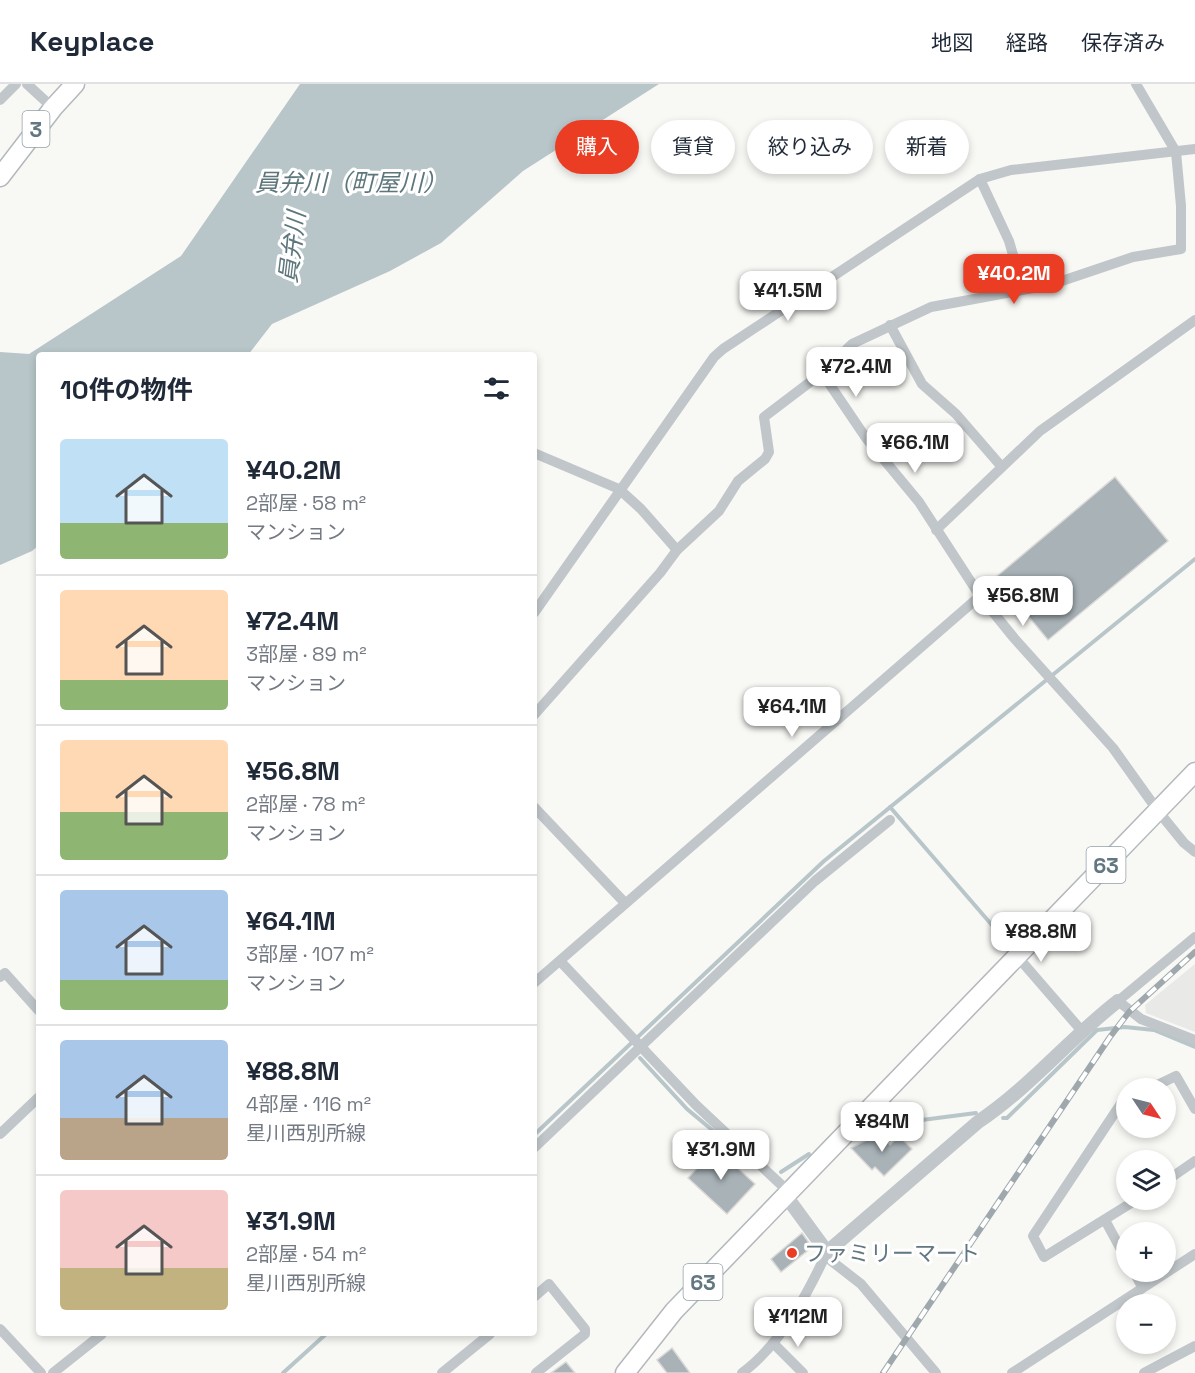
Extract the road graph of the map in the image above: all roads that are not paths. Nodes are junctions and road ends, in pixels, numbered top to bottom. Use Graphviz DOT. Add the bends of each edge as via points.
graph roads {
  1 [pos="16,84"];
  2 [pos="27,84"];
  3 [pos="75,84"];
  4 [pos="1136,84"];
  5 [pos="0,100"];
  6 [pos="53,108"];
  7 [pos="1195,149"];
  8 [pos="1176,152"];
  9 [pos="0,177"];
  10 [pos="980,179"];
  11 [pos="1023,289"];
  12 [pos="1195,320"];
  13 [pos="890,325"];
  14 [pos="822,373"];
  15 [pos="537,454"];
  16 [pos="1001,466"];
  17 [pos="619,489"];
  18 [pos="936,530"];
  19 [pos="677,550"];
  20 [pos="980,596"];
  21 [pos="537,609"];
  22 [pos="537,712"];
  23 [pos="1195,772"];
  24 [pos="537,810"];
  25 [pos="1158,811"];
  26 [pos="890,820"];
  27 [pos="1195,852"];
  28 [pos="625,903"];
  29 [pos="1195,937"];
  30 [pos="1017,957"];
  31 [pos="560,961"];
  32 [pos="0,977"];
  33 [pos="537,980"];
  34 [pos="1118,1001"];
  35 [pos="36,1008"];
  36 [pos="1082,1030"];
  37 [pos="1195,1040"];
  38 [pos="640,1045"];
  39 [pos="1172,1078"];
  40 [pos="36,1100"];
  41 [pos="1195,1108"];
  42 [pos="1116,1111"];
  43 [pos="0,1134"];
  44 [pos="537,1145"];
  45 [pos="1195,1161"];
  46 [pos="1176,1174"];
  47 [pos="788,1195"];
  48 [pos="1120,1210"];
  49 [pos="1105,1220"];
  50 [pos="1116,1240"];
  51 [pos="826,1254"];
  52 [pos="1195,1254"];
  53 [pos="1139,1282"];
  54 [pos="1142,1287"];
  55 [pos="537,1294"];
  56 [pos="0,1329"];
  57 [pos="99,1336"];
  58 [pos="488,1336"];
  59 [pos="773,1343"];
  60 [pos="1195,1346"];
  61 [pos="749,1371"];
  62 [pos="41,1373"];
  63 [pos="53,1373"];
  64 [pos="442,1373"];
  65 [pos="536,1373"];
  66 [pos="625,1373"];
  67 [pos="803,1373"];
  68 [pos="936,1373"];
  69 [pos="1012,1373"];
  70 [pos="1144,1373"];
  1 -- 5 [label="street"];
  2 -- 6 [label="street"];
  3 -- 6 [label="main road, 3"];
  4 -- 8 [label="street"];
  6 -- 9 [label="main road, 3"];
  7 -- 8 [label="street"];
  8 -- 10 [label="street" via="1022,168"];
  8 -- 11 [label="street" via="1181,249 1133,257 1050,285"];
  10 -- 11 [label="street" via="1009,241"];
  10 -- 17 [label="street" via="719,353"];
  11 -- 13 [label="street" via="931,308"];
  12 -- 16 [label="street" via="1040,431"];
  13 -- 14 [label="street" via="852,344"];
  13 -- 16 [label="street" via="922,384 956,414"];
  14 -- 18 [label="street"];
  14 -- 19 [label="street" via="764,417 769,452 765,459 738,481 719,511"];
  15 -- 17 [label="street"];
  16 -- 18 [label="street"];
  17 -- 19 [label="street"];
  17 -- 21 [label="street"];
  18 -- 20 [label="street"];
  19 -- 22 [label="street"];
  20 -- 25 [label="street" via="1113,748"];
  20 -- 28 [label="street"];
  23 -- 25 [label="main road, 63"];
  24 -- 28 [label="street"];
  25 -- 27 [label="street"];
  25 -- 30 [label="main road, 63"];
  26 -- 38 [label="street" via="815,881"];
  28 -- 31 [label="street"];
  29 -- 34 [label="street"];
  30 -- 36 [label="street"];
  30 -- 47 [label="main road, 63"];
  31 -- 33 [label="street"];
  31 -- 38 [label="street"];
  32 -- 35 [label="street" via="5,974"];
  34 -- 36 [label="street"];
  34 -- 37 [label="street" via="1141,1019"];
  36 -- 51 [label="street" via="998,1109"];
  38 -- 44 [label="street"];
  38 -- 47 [label="street"];
  39 -- 41 [label="street" via="1176,1076"];
  40 -- 43 [label="street"];
  42 -- 49 [label="street" via="1033,1236 1044,1257"];
  45 -- 46 [label="street"];
  47 -- 51 [label="street"];
  47 -- 66 [label="main road, 63" via="674,1311"];
  48 -- 49 [label="street"];
  49 -- 50 [label="street"];
  51 -- 59 [label="street"];
  51 -- 68 [label="street" via="861,1284"];
  52 -- 54 [label="street"];
  53 -- 54 [label="street"];
  54 -- 69 [label="street"];
  55 -- 65 [label="street" via="549,1284 585,1334"];
  56 -- 62 [label="street"];
  57 -- 63 [label="street"];
  58 -- 64 [label="street"];
  59 -- 61 [label="street"];
  59 -- 67 [label="street"];
  60 -- 70 [label="street"];
}
